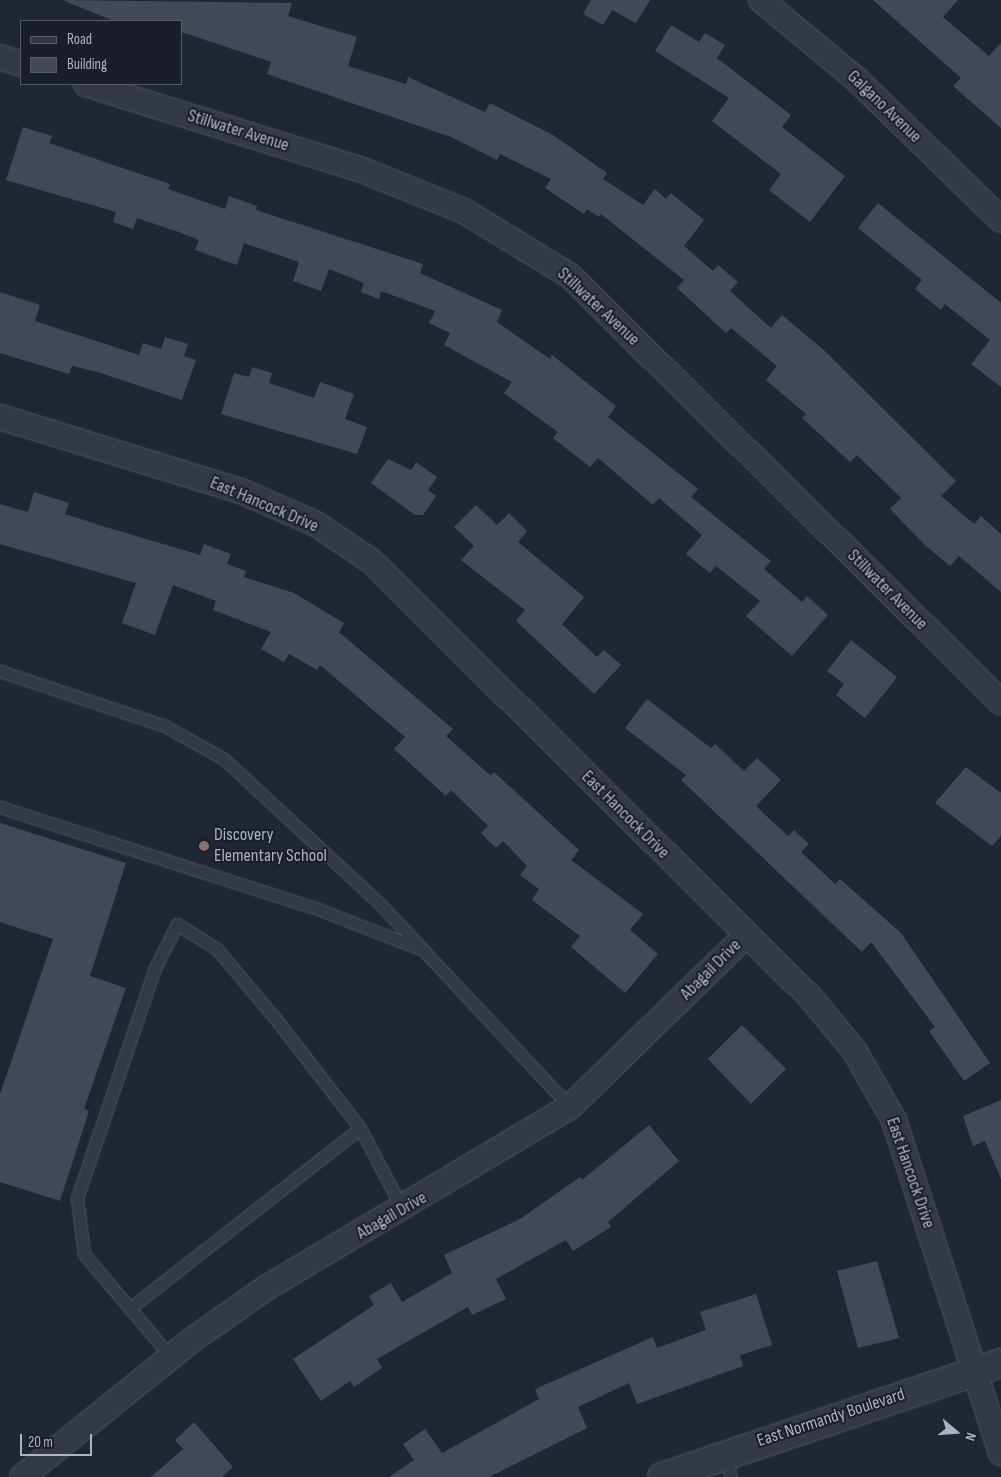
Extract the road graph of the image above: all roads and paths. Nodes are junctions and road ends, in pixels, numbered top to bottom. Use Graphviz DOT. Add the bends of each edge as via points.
graph roads {
  1 [pos="761,0"];
  2 [pos="0,57"];
  3 [pos="20,64"];
  4 [pos="89,85"];
  5 [pos="1001,220"];
  6 [pos="0,417"];
  7 [pos="0,671"];
  8 [pos="1001,702"];
  9 [pos="0,806"];
  10 [pos="746,935"];
  11 [pos="420,948"];
  12 [pos="570,1106"];
  13 [pos="360,1128"];
  14 [pos="403,1210"];
  15 [pos="130,1308"];
  16 [pos="171,1357"];
  17 [pos="1001,1362"];
  18 [pos="976,1372"];
  19 [pos="1001,1453"];
  20 [pos="728,1465"];
  21 [pos="22,1477"];
  22 [pos="662,1477"];
  1 -- 5 [label="street, Galgano Avenue" via="856,79"];
  2 -- 3 [label="street"];
  4 -- 8 [label="street, Stillwater Avenue" via="362,170 464,211 570,276"];
  6 -- 10 [label="street, East Hancock Drive" via="241,491 316,524 371,561"];
  7 -- 11 [label="lane" via="156,723 224,759 382,906"];
  9 -- 11 [label="lane" via="318,909"];
  10 -- 12 [label="street, Abagail Drive"];
  10 -- 18 [label="street, East Hancock Drive" via="810,997 854,1050 894,1120"];
  11 -- 12 [label="lane"];
  12 -- 14 [label="street, Abagail Drive"];
  13 -- 14 [label="lane"];
  13 -- 15 [label="lane"];
  13 -- 15 [label="lane" via="217,949 177,924 154,970 77,1198 84,1254"];
  14 -- 16 [label="street, Abagail Drive" via="266,1288"];
  15 -- 16 [label="lane"];
  16 -- 21 [label="street, Abagail Drive"];
  17 -- 18 [label="street, East Normandy Boulevard"];
  18 -- 19 [label="street, East Hancock Drive"];
  18 -- 20 [label="street, East Normandy Boulevard"];
  20 -- 22 [label="street, East Normandy Boulevard"];
}
